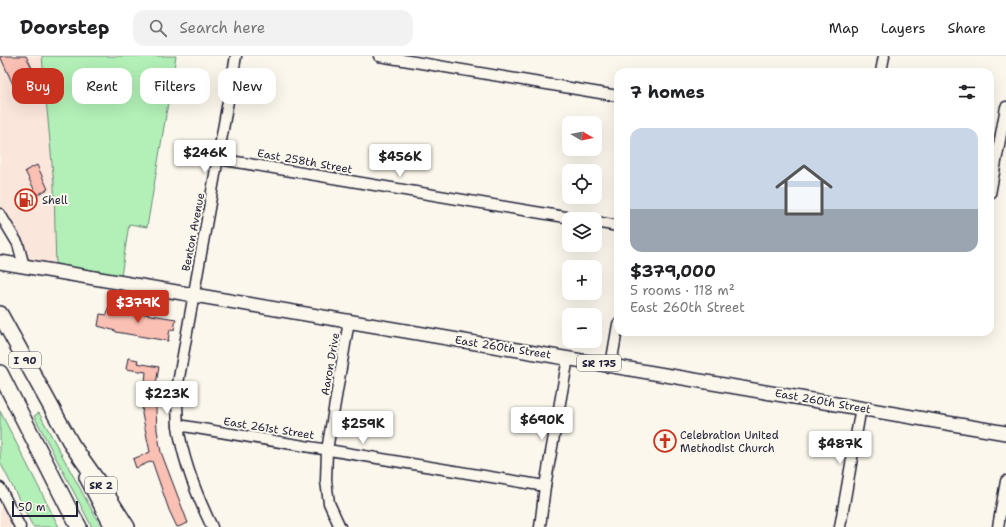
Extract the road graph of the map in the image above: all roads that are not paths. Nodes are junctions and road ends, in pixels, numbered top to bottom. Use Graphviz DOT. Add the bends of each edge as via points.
graph roads {
  1 [pos="236,56"];
  2 [pos="379,56"];
  3 [pos="884,56"];
  4 [pos="882,68"];
  5 [pos="614,95"];
  6 [pos="1006,107"];
  7 [pos="219,159"];
  8 [pos="994,172"];
  9 [pos="0,214"];
  10 [pos="562,216"];
  11 [pos="602,223"];
  12 [pos="614,225"];
  13 [pos="0,262"];
  14 [pos="24,266"];
  15 [pos="192,295"];
  16 [pos="0,314"];
  17 [pos="349,322"];
  18 [pos="616,336"];
  19 [pos="568,358"];
  20 [pos="611,365"];
  21 [pos="0,373"];
  22 [pos="861,407"];
  23 [pos="178,425"];
  24 [pos="1006,433"];
  25 [pos="72,445"];
  26 [pos="327,450"];
  27 [pos="1006,481"];
  28 [pos="545,486"];
  29 [pos="0,488"];
  30 [pos="69,509"];
  31 [pos="20,527"];
  32 [pos="76,527"];
  33 [pos="79,527"];
  34 [pos="113,527"];
  35 [pos="127,527"];
  36 [pos="212,527"];
  37 [pos="340,527"];
  38 [pos="540,527"];
  39 [pos="840,527"];
  40 [pos="998,527"];
  1 -- 7 [label="street, Benton Avenue"];
  2 -- 5 [label="street"];
  3 -- 4 [label="street"];
  6 -- 8 [label="street"];
  7 -- 10 [label="street, East 258th Street"];
  7 -- 15 [label="street, Benton Avenue"];
  9 -- 14 [label="street" via="18,244"];
  11 -- 12 [label="street"];
  13 -- 14 [label="main road, East 260th Street / SR 175"];
  14 -- 15 [label="main road, East 260th Street / SR 175"];
  15 -- 17 [label="main road, East 260th Street / SR 175"];
  15 -- 23 [label="street, Benton Avenue" via="176,389"];
  16 -- 25 [label="highway, I 90"];
  17 -- 19 [label="main road, East 260th Street / SR 175"];
  17 -- 26 [label="street, Aaron Drive"];
  18 -- 20 [label="street"];
  19 -- 20 [label="main road, East 260th Street / SR 175"];
  19 -- 28 [label="street"];
  20 -- 22 [label="main road, East 260th Street / SR 175"];
  21 -- 30 [label="highway, I 90"];
  22 -- 24 [label="main road, East 260th Street / SR 175"];
  22 -- 39 [label="street"];
  23 -- 26 [label="street, East 261st Street"];
  23 -- 36 [label="street, Benton Avenue" via="185,460"];
  25 -- 34 [label="highway, I 90" via="95,496"];
  25 -- 35 [label="highway, SR 2"];
  26 -- 28 [label="street, East 261st Street"];
  26 -- 37 [label="street, Aaron Drive" via="326,481 329,503"];
  27 -- 40 [label="street"];
  28 -- 38 [label="street"];
  29 -- 31 [label="street"];
  30 -- 32 [label="highway, I 90"];
  30 -- 33 [label="highway"];
}
